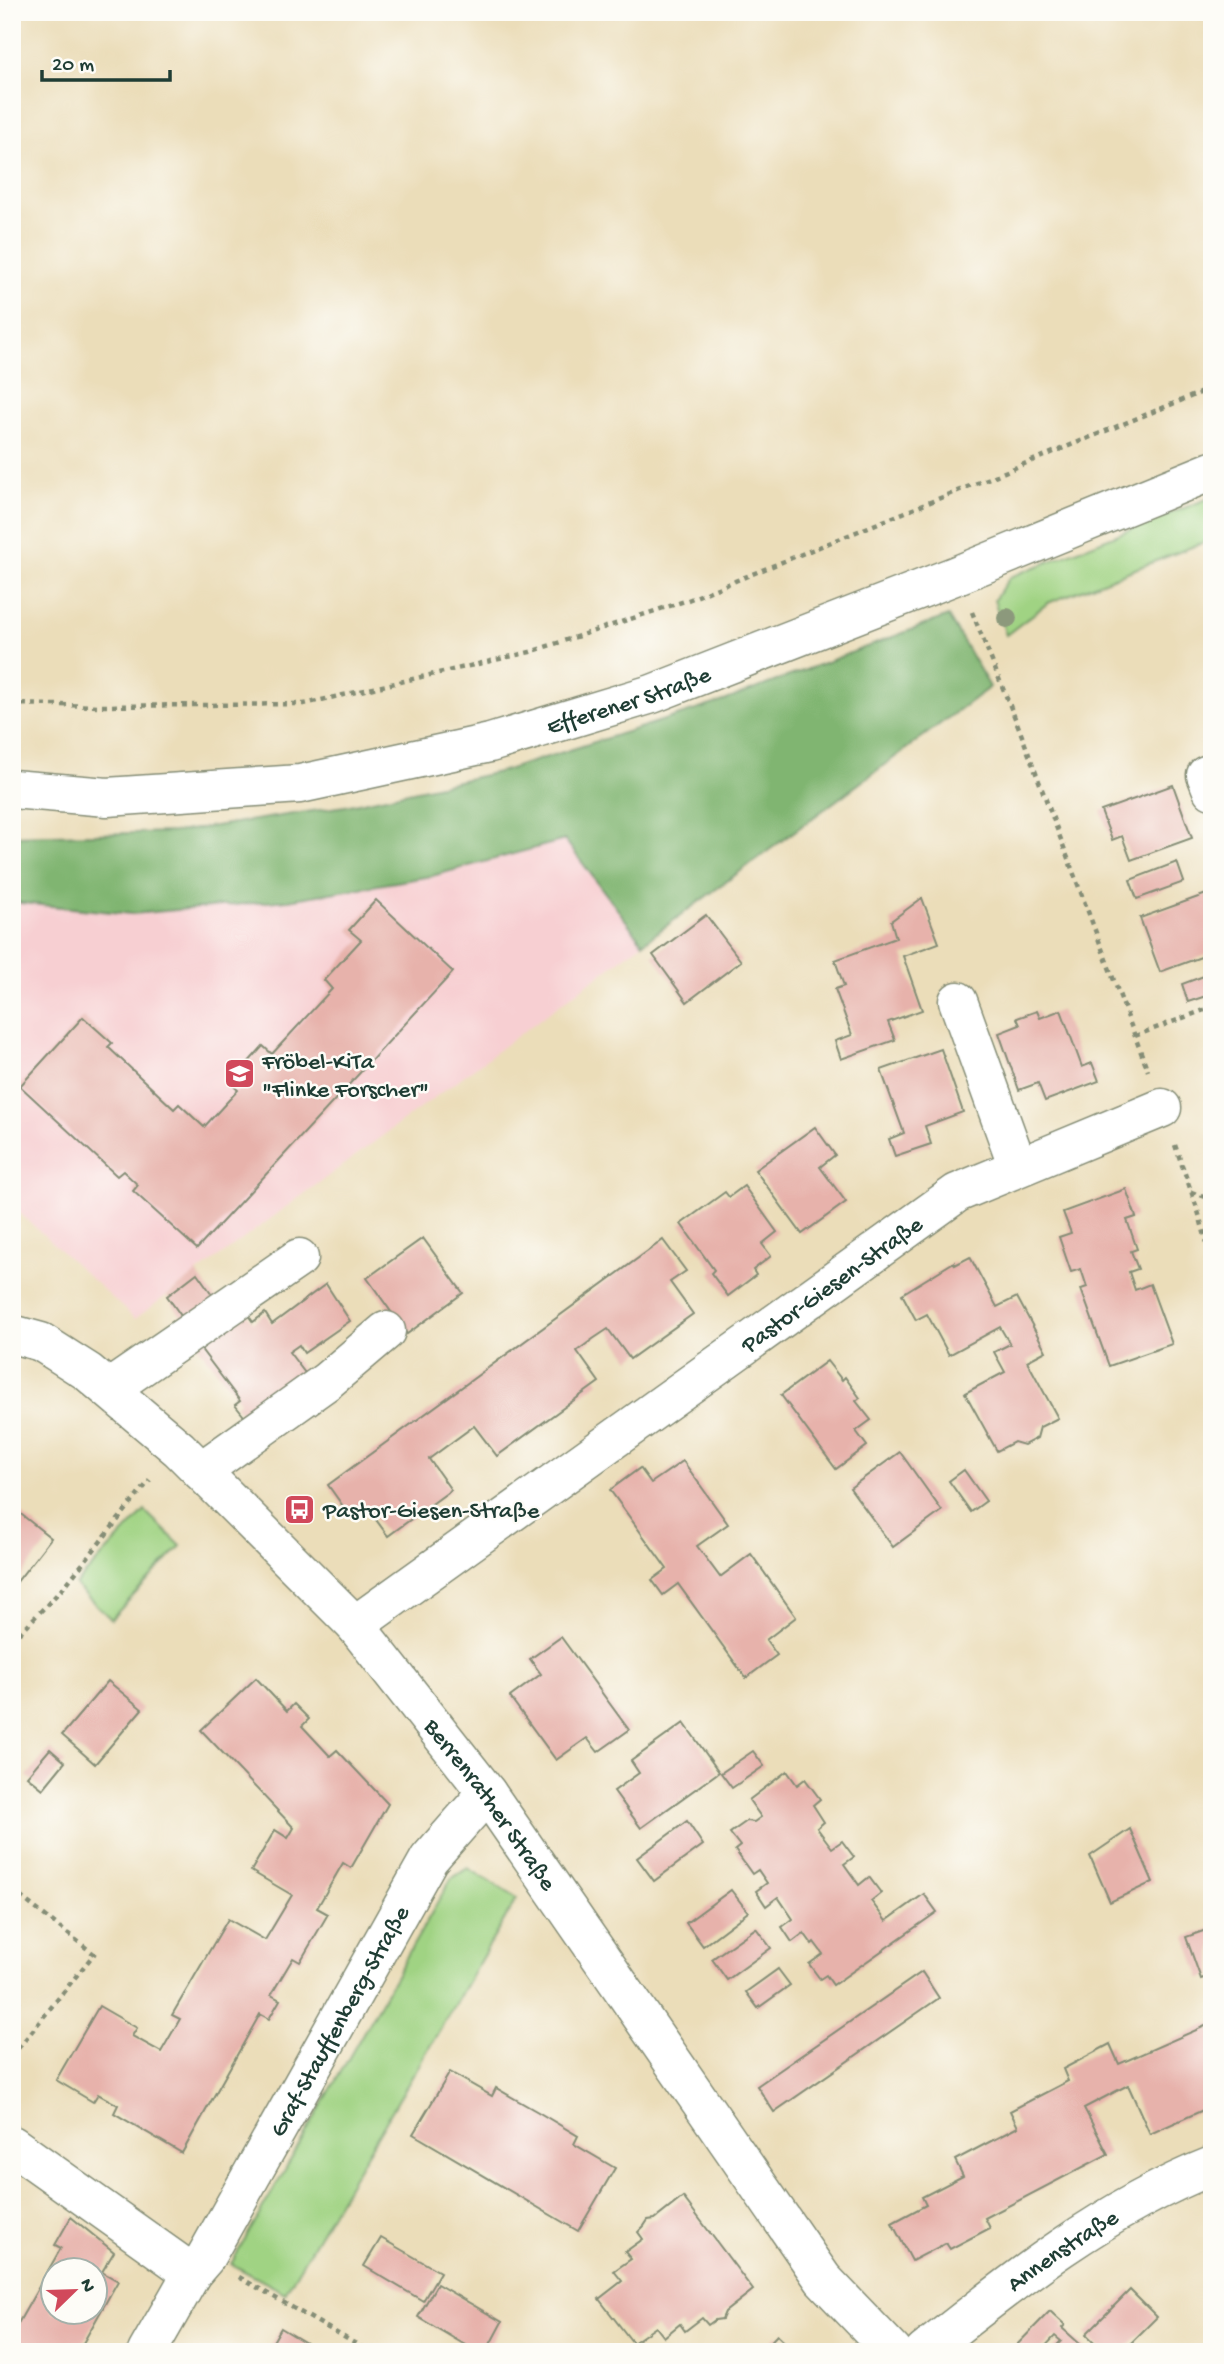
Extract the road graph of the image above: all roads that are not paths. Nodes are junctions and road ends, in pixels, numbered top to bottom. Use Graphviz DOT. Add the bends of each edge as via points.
graph roads {
  1 [pos="1212,471"];
  2 [pos="1212,773"];
  3 [pos="12,789"];
  4 [pos="1212,790"];
  5 [pos="958,1001"];
  6 [pos="1162,1108"];
  7 [pos="1018,1167"];
  8 [pos="299,1258"];
  9 [pos="386,1331"];
  10 [pos="12,1334"];
  11 [pos="109,1390"];
  12 [pos="190,1460"];
  13 [pos="355,1625"];
  14 [pos="487,1793"];
  15 [pos="12,2144"];
  16 [pos="1212,2166"];
  17 [pos="198,2266"];
  18 [pos="147,2352"];
  19 [pos="893,2352"];
  20 [pos="924,2352"];
  1 -- 3 [label="street, Efferener Straße" via="652,694 491,743 300,784 107,797"];
  2 -- 4 [label="street" via="1206,775"];
  5 -- 7 [label="street"];
  6 -- 7 [label="street, Pastor-Giesen-Straße"];
  7 -- 13 [label="street, Pastor-Giesen-Straße" via="957,1193"];
  8 -- 11 [label="street"];
  9 -- 12 [label="street" via="327,1381"];
  10 -- 11 [label="street, Berrenrather Straße" via="41,1342"];
  11 -- 12 [label="street, Berrenrather Straße"];
  12 -- 13 [label="street, Berrenrather Straße"];
  13 -- 14 [label="street, Berrenrather Straße"];
  14 -- 17 [label="street, Graf-Stauffenberg-Straße" via="429,1859"];
  14 -- 19 [label="street, Berrenrather Straße" via="823,2279"];
  15 -- 17 [label="street"];
  16 -- 20 [label="street, Annenstraße" via="1172,2181 1085,2232"];
  17 -- 18 [label="street, Graf-Stauffenberg-Straße"];
}
